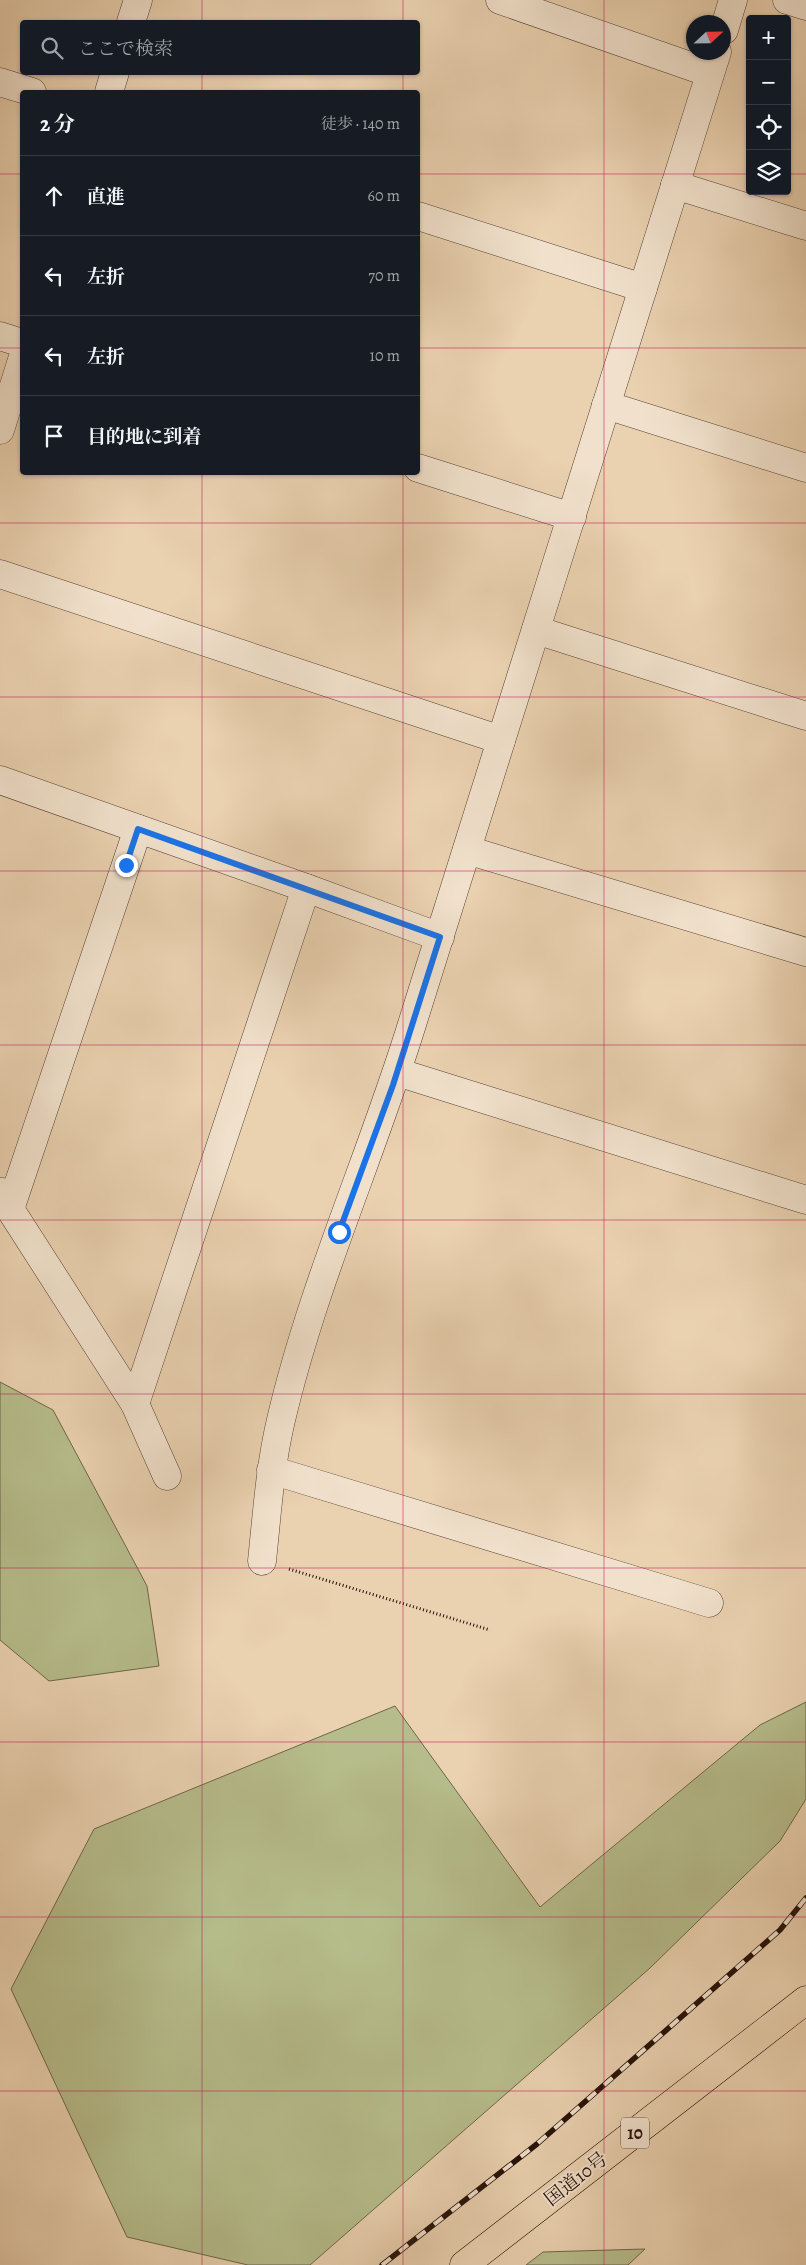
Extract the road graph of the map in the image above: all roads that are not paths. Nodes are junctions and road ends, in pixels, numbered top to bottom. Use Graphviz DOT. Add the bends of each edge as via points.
graph roads {
  1 [pos="138,0"];
  2 [pos="500,0"];
  3 [pos="733,0"];
  4 [pos="787,0"];
  5 [pos="806,6"];
  6 [pos="728,15"];
  7 [pos="132,20"];
  8 [pos="713,63"];
  9 [pos="114,75"];
  10 [pos="0,82"];
  11 [pos="26,90"];
  12 [pos="110,90"];
  13 [pos="675,185"];
  14 [pos="420,217"];
  15 [pos="806,226"];
  16 [pos="643,288"];
  17 [pos="0,336"];
  18 [pos="20,342"];
  19 [pos="20,366"];
  20 [pos="606,405"];
  21 [pos="0,430"];
  22 [pos="806,468"];
  23 [pos="420,469"];
  24 [pos="572,517"];
  25 [pos="0,574"];
  26 [pos="536,630"];
  27 [pos="806,716"];
  28 [pos="501,740"];
  29 [pos="0,780"];
  30 [pos="138,829"];
  31 [pos="467,850"];
  32 [pos="306,888"];
  33 [pos="440,937"];
  34 [pos="806,952"];
  35 [pos="398,1072"];
  36 [pos="5,1199"];
  37 [pos="806,1200"];
  38 [pos="135,1404"];
  39 [pos="271,1470"];
  40 [pos="167,1476"];
  41 [pos="262,1561"];
  42 [pos="709,1603"];
  43 [pos="806,2000"];
  44 [pos="464,2265"];
  1 -- 7 [label="street"];
  2 -- 8 [label="street"];
  3 -- 6 [label="street"];
  4 -- 5 [label="street"];
  8 -- 13 [label="street"];
  9 -- 12 [label="street"];
  10 -- 11 [label="street"];
  13 -- 15 [label="street"];
  13 -- 16 [label="street"];
  14 -- 16 [label="street"];
  16 -- 20 [label="street"];
  17 -- 18 [label="street"];
  19 -- 21 [label="street"];
  20 -- 22 [label="street"];
  20 -- 24 [label="street"];
  23 -- 24 [label="street"];
  24 -- 26 [label="street"];
  25 -- 28 [label="street"];
  26 -- 27 [label="street"];
  26 -- 28 [label="street"];
  28 -- 31 [label="street"];
  29 -- 30 [label="street"];
  30 -- 32 [label="street"];
  30 -- 36 [label="street"];
  31 -- 33 [label="street"];
  31 -- 34 [label="street"];
  32 -- 33 [label="street"];
  32 -- 38 [label="street"];
  33 -- 35 [label="street"];
  35 -- 37 [label="street"];
  35 -- 39 [label="street" via="321,1282 280,1420"];
  36 -- 38 [label="street"];
  38 -- 40 [label="street"];
  39 -- 41 [label="street"];
  39 -- 42 [label="street"];
  43 -- 44 [label="highway, 国道10号 / 10"];
}
